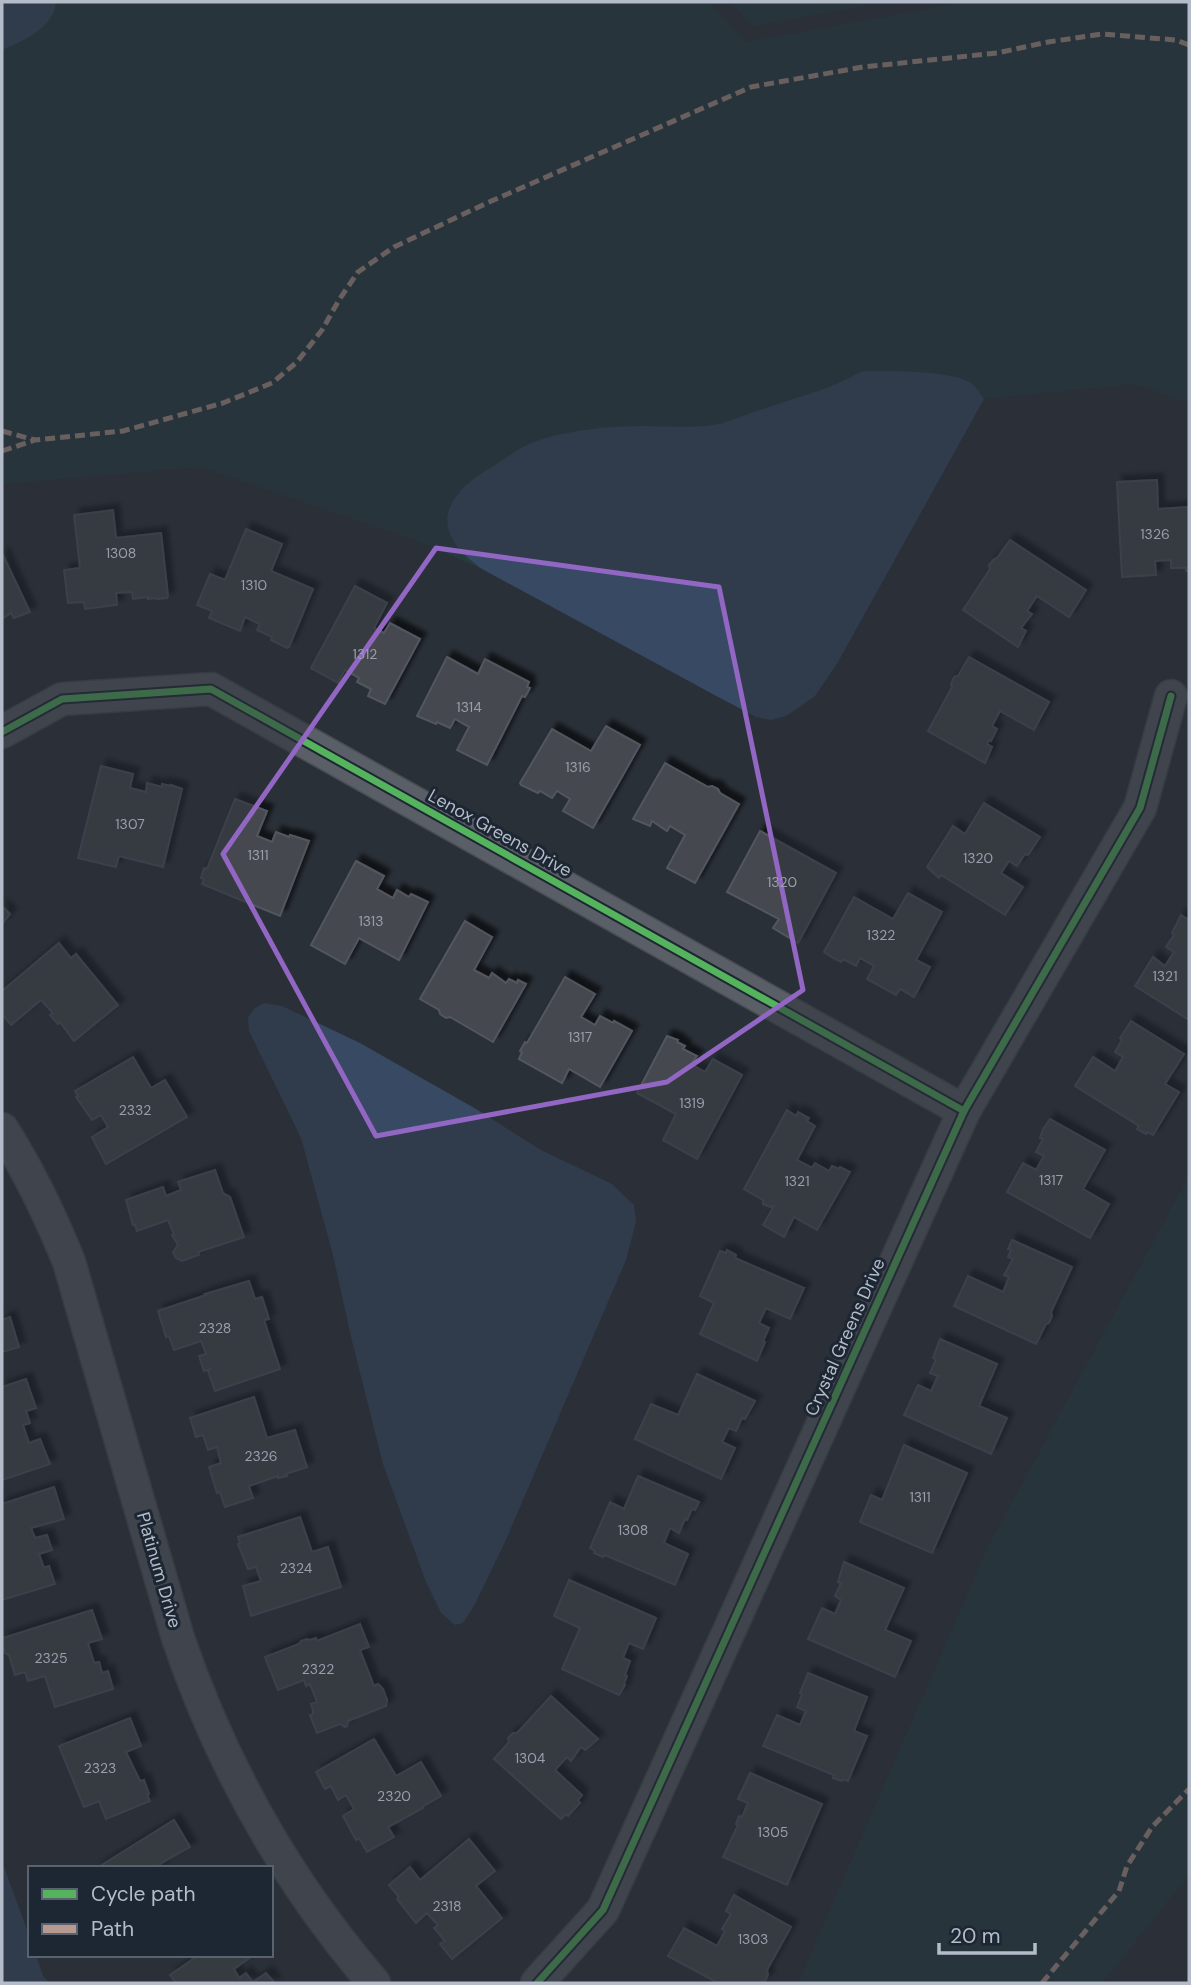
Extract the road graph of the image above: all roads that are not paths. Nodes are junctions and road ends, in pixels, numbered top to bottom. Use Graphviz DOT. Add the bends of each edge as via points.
graph roads {
  1 [pos="1171,696"];
  2 [pos="2,732"];
  3 [pos="964,1111"];
  4 [pos="2,1129"];
  5 [pos="374,1983"];
  6 [pos="537,1983"];
  1 -- 3 [label="street, Crystal Greens Drive" via="1140,808"];
  2 -- 3 [label="street, Lenox Greens Drive" via="62,699 211,690"];
  3 -- 6 [label="street, Crystal Greens Drive" via="604,1910"];
  4 -- 5 [label="street, Platinum Drive" via="35,1185 68,1262 178,1638 218,1739 291,1873"];
}
